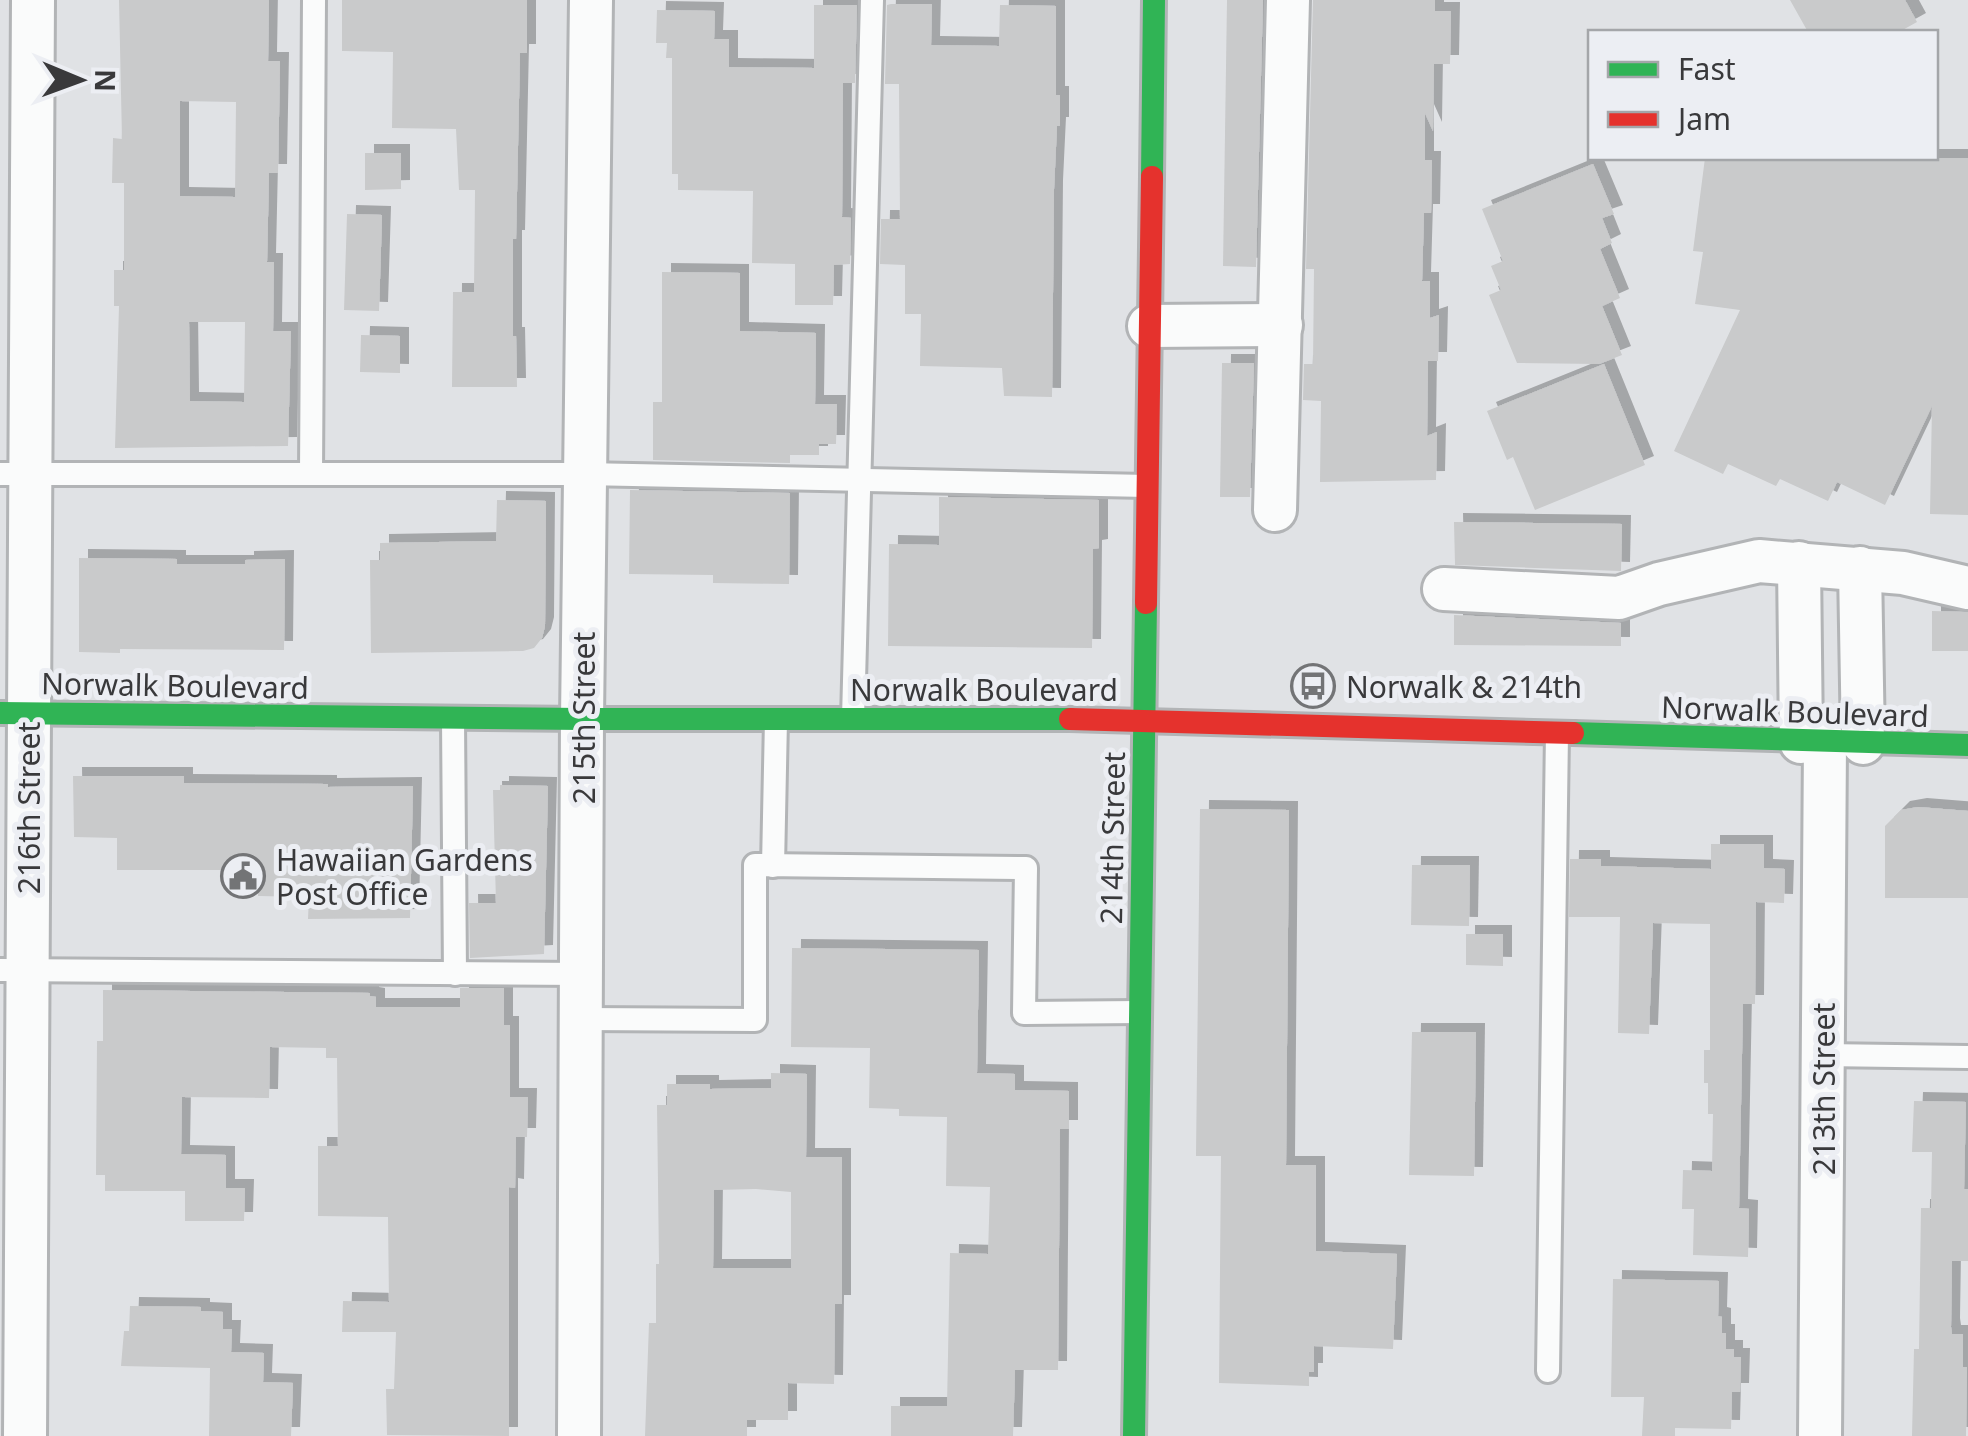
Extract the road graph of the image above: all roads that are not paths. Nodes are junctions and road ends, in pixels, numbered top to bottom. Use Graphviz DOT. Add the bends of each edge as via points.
graph roads {
  1 [pos="32,0"];
  2 [pos="314,0"];
  3 [pos="591,0"];
  4 [pos="872,0"];
  5 [pos="1154,0"];
  6 [pos="1288,0"];
  7 [pos="1281,325"];
  8 [pos="1150,326"];
  9 [pos="311,473"];
  10 [pos="15,474"];
  11 [pos="585,474"];
  12 [pos="861,480"];
  13 [pos="1147,486"];
  14 [pos="1275,510"];
  15 [pos="1799,563"];
  16 [pos="1860,568"];
  17 [pos="1968,588"];
  18 [pos="1444,589"];
  19 [pos="14,713"];
  20 [pos="1144,718"];
  21 [pos="453,719"];
  22 [pos="776,719"];
  23 [pos="853,719"];
  24 [pos="582,720"];
  25 [pos="1556,733"];
  26 [pos="1830,742"];
  27 [pos="1968,745"];
  28 [pos="773,866"];
  29 [pos="14,970"];
  30 [pos="456,974"];
  31 [pos="583,974"];
  32 [pos="1139,1012"];
  33 [pos="583,1020"];
  34 [pos="1823,1055"];
  35 [pos="1968,1057"];
  36 [pos="13,1198"];
  37 [pos="1548,1371"];
  38 [pos="25,1436"];
  39 [pos="579,1436"];
  40 [pos="1134,1436"];
  41 [pos="1820,1436"];
  1 -- 10 [label="street, 216th Street"];
  2 -- 9 [label="lane"];
  3 -- 11 [label="street, 215th Street"];
  4 -- 12 [label="lane"];
  5 -- 8 [label="main road, 214th Street"];
  6 -- 7 [label="street"];
  7 -- 8 [label="street"];
  7 -- 14 [label="street"];
  8 -- 13 [label="main road, 214th Street"];
  9 -- 10 [label="lane"];
  9 -- 11 [label="lane"];
  10 -- 19 [label="street, 216th Street"];
  11 -- 12 [label="lane"];
  11 -- 24 [label="street, 215th Street"];
  12 -- 13 [label="lane"];
  12 -- 23 [label="lane"];
  13 -- 20 [label="main road, 214th Street"];
  15 -- 16 [label="street"];
  15 -- 18 [label="street" via="1759,561 1619,598"];
  15 -- 26 [label="street"];
  16 -- 17 [label="street"];
  16 -- 26 [label="street"];
  19 -- 21 [label="main road, Norwalk Boulevard"];
  19 -- 29 [label="street, 216th Street"];
  20 -- 23 [label="main road, Norwalk Boulevard"];
  20 -- 25 [label="main road, Norwalk Boulevard"];
  20 -- 32 [label="main road, 214th Street"];
  21 -- 24 [label="main road, Norwalk Boulevard"];
  21 -- 30 [label="lane"];
  22 -- 23 [label="main road, Norwalk Boulevard"];
  22 -- 24 [label="main road, Norwalk Boulevard"];
  22 -- 28 [label="lane"];
  24 -- 31 [label="street, 215th Street"];
  25 -- 26 [label="main road, Norwalk Boulevard"];
  25 -- 37 [label="lane"];
  26 -- 27 [label="main road, Norwalk Boulevard"];
  26 -- 34 [label="street, 213th Street"];
  28 -- 32 [label="lane" via="1026,868 1024,1014"];
  28 -- 33 [label="lane" via="755,865 755,1020"];
  29 -- 30 [label="lane"];
  29 -- 36 [label="street, 216th Street"];
  30 -- 31 [label="lane"];
  31 -- 33 [label="street, 215th Street"];
  32 -- 40 [label="main road, 214th Street"];
  33 -- 39 [label="street, 215th Street"];
  34 -- 35 [label="lane"];
  34 -- 41 [label="street, 213th Street"];
  36 -- 38 [label="street, 216th Street"];
}
